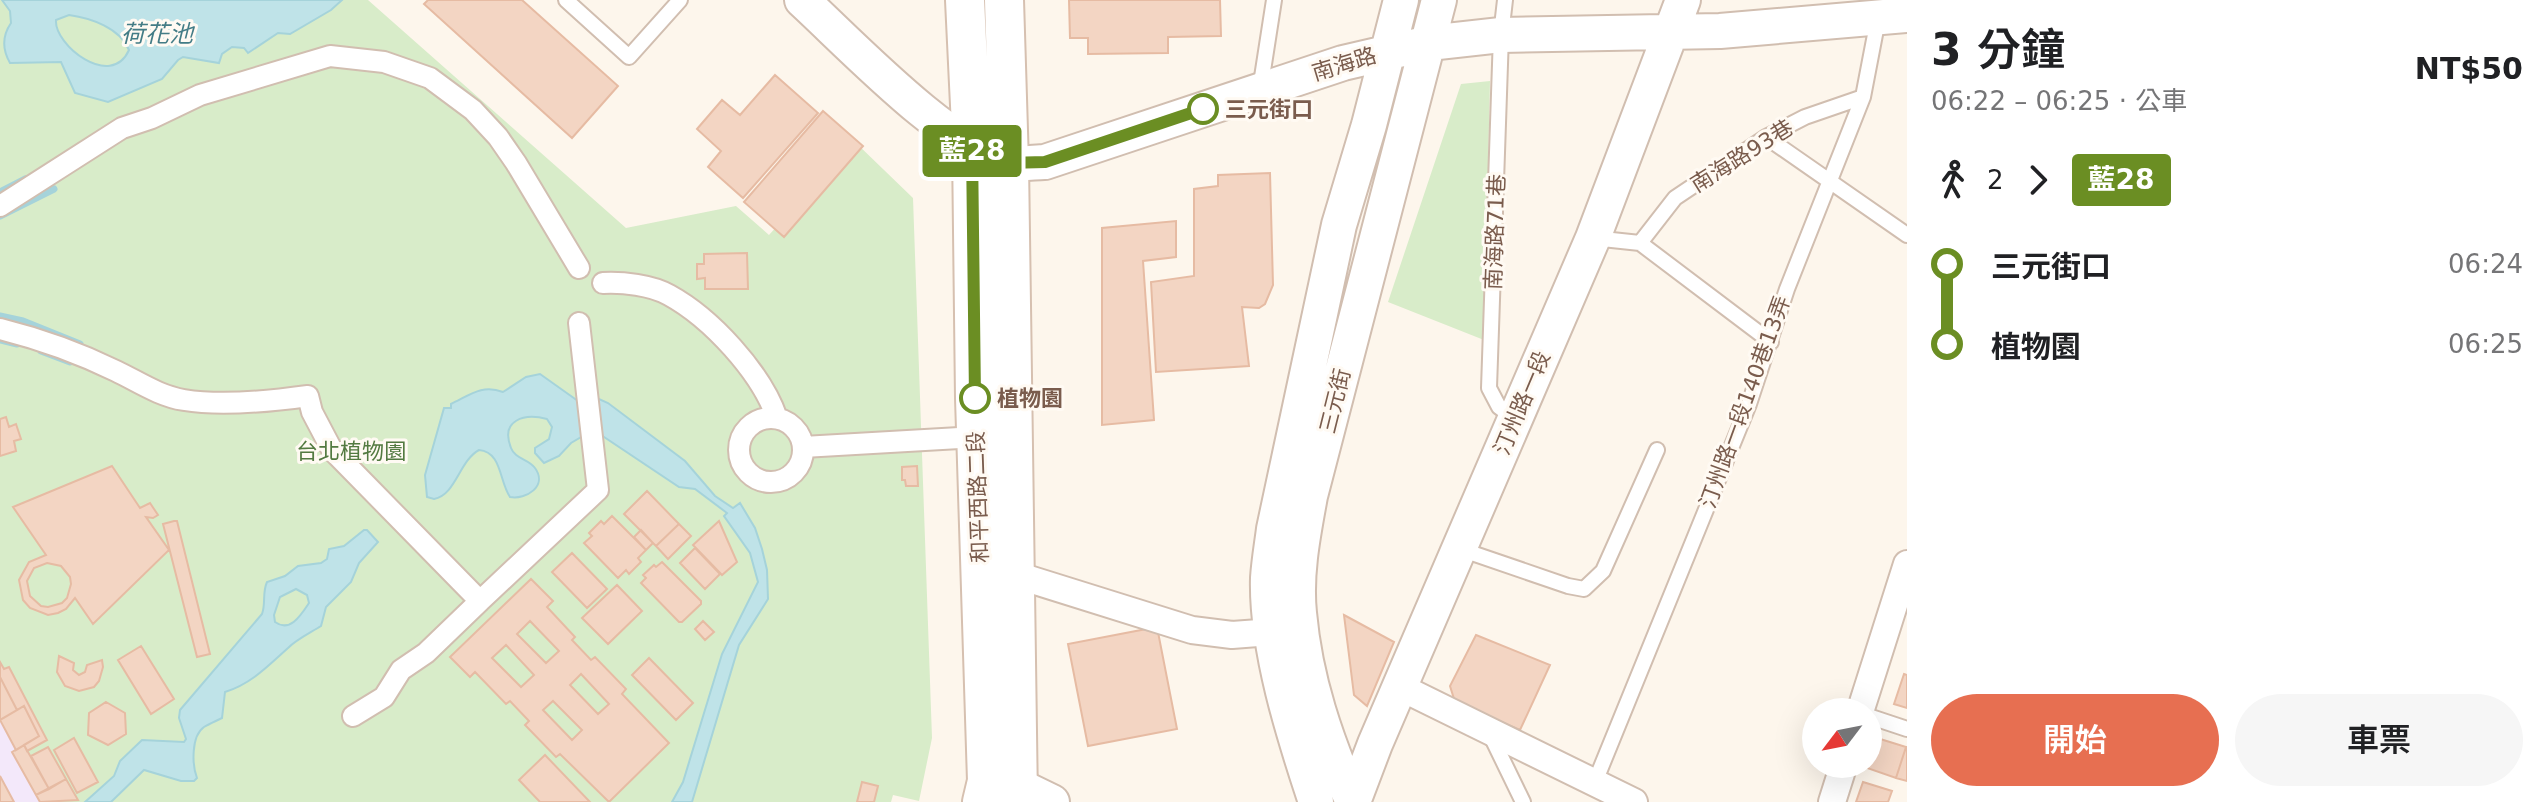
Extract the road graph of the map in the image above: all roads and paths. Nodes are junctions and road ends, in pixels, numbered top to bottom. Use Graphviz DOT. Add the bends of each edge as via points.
graph roads {
  1 [pos="566,0"];
  2 [pos="680,0"];
  3 [pos="802,0"];
  4 [pos="965,0"];
  5 [pos="1004,0"];
  6 [pos="1274,0"];
  7 [pos="1401,0"];
  8 [pos="1439,0"];
  9 [pos="1505,0"];
  10 [pos="1683,0"];
  11 [pos="1890,11"];
  12 [pos="1670,31"];
  13 [pos="1501,35"];
  14 [pos="1429,43"];
  15 [pos="1389,51"];
  16 [pos="1260,90"];
  17 [pos="1863,97"];
  18 [pos="1766,137"];
  19 [pos="972,147"];
  20 [pos="1009,163"];
  21 [pos="1831,182"];
  22 [pos="0,206"];
  23 [pos="1907,235"];
  24 [pos="1593,238"];
  25 [pos="1640,243"];
  26 [pos="579,268"];
  27 [pos="603,283"];
  28 [pos="579,323"];
  29 [pos="0,329"];
  30 [pos="1771,342"];
  31 [pos="777,418"];
  32 [pos="1515,419"];
  33 [pos="977,437"];
  34 [pos="803,447"];
  35 [pos="1657,450"];
  36 [pos="1460,549"];
  37 [pos="1907,564"];
  38 [pos="1016,575"];
  39 [pos="480,601"];
  40 [pos="1901,605"];
  41 [pos="1273,632"];
  42 [pos="1400,687"];
  43 [pos="1865,698"];
  44 [pos="353,716"];
  45 [pos="1882,721"];
  46 [pos="1907,729"];
  47 [pos="1489,732"];
  48 [pos="1840,778"];
  49 [pos="1595,782"];
  50 [pos="1011,796"];
  51 [pos="1316,802"];
  52 [pos="1353,802"];
  53 [pos="1523,802"];
  54 [pos="1634,802"];
  55 [pos="1832,802"];
  1 -- 2 [label="lane" via="629,57"];
  3 -- 19 [label="street, 南海路" via="920,108"];
  4 -- 19 [label="main road, 和平西路二段"];
  5 -- 20 [label="main road, 和平西路二段"];
  6 -- 16 [label="lane"];
  7 -- 15 [label="street, 三元街"];
  8 -- 14 [label="street, 三元街"];
  9 -- 13 [label="lane, 南海路71巷"];
  10 -- 12 [label="street, 汀州路一段"];
  11 -- 12 [label="street, 南海路" via="1720,31"];
  11 -- 17 [label="lane, 汀州路一段140巷13弄"];
  12 -- 13 [label="street, 南海路"];
  12 -- 24 [label="street, 汀州路一段"];
  13 -- 14 [label="street, 南海路"];
  13 -- 32 [label="lane, 南海路71巷" via="1489,388 1499,407"];
  14 -- 15 [label="street, 南海路"];
  14 -- 52 [label="street, 三元街" via="1300,549 1298,610 1313,694"];
  15 -- 16 [label="street, 南海路"];
  15 -- 41 [label="street, 三元街" via="1339,225 1274,529 1268,579"];
  16 -- 20 [label="street, 南海路" via="1045,162"];
  17 -- 18 [label="lane, 南海路93巷"];
  17 -- 21 [label="lane, 汀州路一段140巷13弄"];
  18 -- 21 [label="lane"];
  18 -- 25 [label="lane, 南海路93巷" via="1675,198"];
  19 -- 20 [label="street, 南海路"];
  19 -- 33 [label="main road, 和平西路二段"];
  20 -- 38 [label="main road, 和平西路二段"];
  21 -- 23 [label="lane"];
  21 -- 30 [label="lane, 汀州路一段140巷13弄"];
  22 -- 26 [label="street" via="122,128 200,95 330,56 384,62 430,78 473,110 516,163"];
  24 -- 25 [label="lane"];
  24 -- 32 [label="street, 汀州路一段"];
  25 -- 30 [label="lane"];
  27 -- 31 [label="street" via="667,294 712,325 759,384"];
  28 -- 39 [label="street" via="598,490"];
  29 -- 39 [label="street" via="70,351 150,390 184,400 308,396 332,450"];
  30 -- 49 [label="lane, 汀州路一段140巷13弄"];
  31 -- 34 [label="street" via="792,425"];
  31 -- 34 [label="street" via="760,419 746,429 739,453 750,475 765,482 782,481 801,464"];
  32 -- 36 [label="street, 汀州路一段"];
  33 -- 34 [label="street"];
  33 -- 50 [label="main road, 和平西路二段"];
  35 -- 36 [label="lane" via="1603,571 1584,589"];
  36 -- 42 [label="street, 汀州路一段"];
  37 -- 40 [label="street"];
  38 -- 41 [label="street" via="1192,630 1232,635"];
  38 -- 50 [label="main road, 和平西路二段"];
  39 -- 44 [label="street" via="401,670 384,697"];
  40 -- 43 [label="street"];
  41 -- 51 [label="street, 三元街" via="1290,718"];
  42 -- 47 [label="street"];
  42 -- 52 [label="street, 汀州路一段"];
  45 -- 46 [label="lane"];
  47 -- 49 [label="street"];
  47 -- 53 [label="lane"];
  48 -- 55 [label="street"];
  49 -- 54 [label="street"];
}
